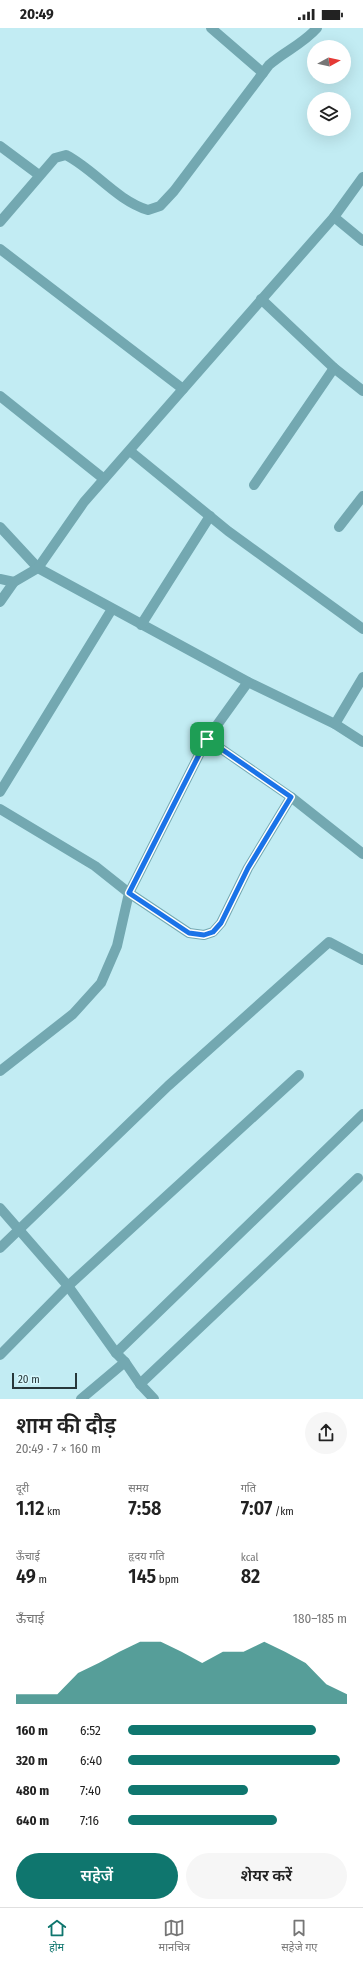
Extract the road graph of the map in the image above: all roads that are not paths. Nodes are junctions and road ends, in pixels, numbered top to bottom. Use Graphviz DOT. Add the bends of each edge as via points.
graph roads {
  1 [pos="211,28"];
  2 [pos="316,28"];
  3 [pos="263,73"];
  4 [pos="0,146"];
  5 [pos="39,175"];
  6 [pos="363,177"];
  7 [pos="334,217"];
  8 [pos="0,222"];
  9 [pos="363,240"];
  10 [pos="0,249"];
  11 [pos="261,300"];
  12 [pos="334,368"];
  13 [pos="184,389"];
  14 [pos="363,391"];
  15 [pos="0,396"];
  16 [pos="130,451"];
  17 [pos="104,479"];
  18 [pos="254,485"];
  19 [pos="363,496"];
  20 [pos="210,516"];
  21 [pos="0,527"];
  22 [pos="339,527"];
  23 [pos="38,568"];
  24 [pos="0,579"];
  25 [pos="14,582"];
  26 [pos="0,602"];
  27 [pos="112,609"];
  28 [pos="141,625"];
  29 [pos="363,629"];
  30 [pos="363,677"];
  31 [pos="248,682"];
  32 [pos="335,724"];
  33 [pos="207,739"];
  34 [pos="363,742"];
  35 [pos="0,792"];
  36 [pos="291,797"];
  37 [pos="0,809"];
  38 [pos="363,854"];
  39 [pos="129,893"];
  40 [pos="363,960"];
  41 [pos="0,1071"];
  42 [pos="300,1075"];
  43 [pos="363,1114"];
  44 [pos="358,1178"];
  45 [pos="0,1208"];
  46 [pos="19,1230"];
  47 [pos="0,1248"];
  48 [pos="68,1286"];
  49 [pos="116,1353"];
  50 [pos="0,1355"];
  51 [pos="125,1362"];
  52 [pos="140,1384"];
  53 [pos="81,1399"];
  54 [pos="154,1399"];
  1 -- 3 [label="street"];
  2 -- 3 [label="street" via="302,43 279,56"];
  3 -- 5 [label="street" via="160,206 148,210 134,206 66,155 56,158"];
  4 -- 5 [label="street"];
  5 -- 8 [label="street"];
  6 -- 7 [label="street"];
  7 -- 9 [label="street"];
  7 -- 11 [label="street"];
  10 -- 13 [label="street"];
  11 -- 12 [label="street"];
  11 -- 13 [label="street"];
  12 -- 14 [label="street"];
  12 -- 18 [label="street"];
  13 -- 16 [label="street"];
  15 -- 17 [label="street"];
  16 -- 17 [label="street"];
  16 -- 20 [label="street"];
  17 -- 23 [label="street" via="84,502"];
  19 -- 22 [label="street"];
  20 -- 28 [label="street"];
  20 -- 29 [label="street"];
  21 -- 23 [label="street"];
  23 -- 25 [label="street"];
  23 -- 27 [label="street"];
  24 -- 25 [label="street"];
  25 -- 26 [label="street"];
  27 -- 28 [label="street"];
  27 -- 35 [label="street"];
  28 -- 31 [label="street"];
  30 -- 32 [label="street"];
  31 -- 32 [label="street"];
  31 -- 33 [label="street"];
  32 -- 34 [label="street"];
  33 -- 36 [label="street"];
  33 -- 39 [label="street"];
  36 -- 38 [label="street"];
  36 -- 39 [label="street" via="248,868 221,923 213,932 204,935 189,933"];
  37 -- 39 [label="street" via="95,866"];
  39 -- 41 [label="street" via="117,946 101,983 73,1014"];
  40 -- 46 [label="street" via="329,942 168,1086"];
  42 -- 48 [label="street"];
  43 -- 49 [label="street"];
  44 -- 52 [label="street"];
  45 -- 46 [label="street"];
  46 -- 47 [label="street"];
  46 -- 48 [label="street"];
  48 -- 49 [label="street"];
  48 -- 50 [label="street"];
  49 -- 51 [label="street"];
  51 -- 52 [label="street"];
  51 -- 53 [label="street"];
  52 -- 54 [label="street"];
}
